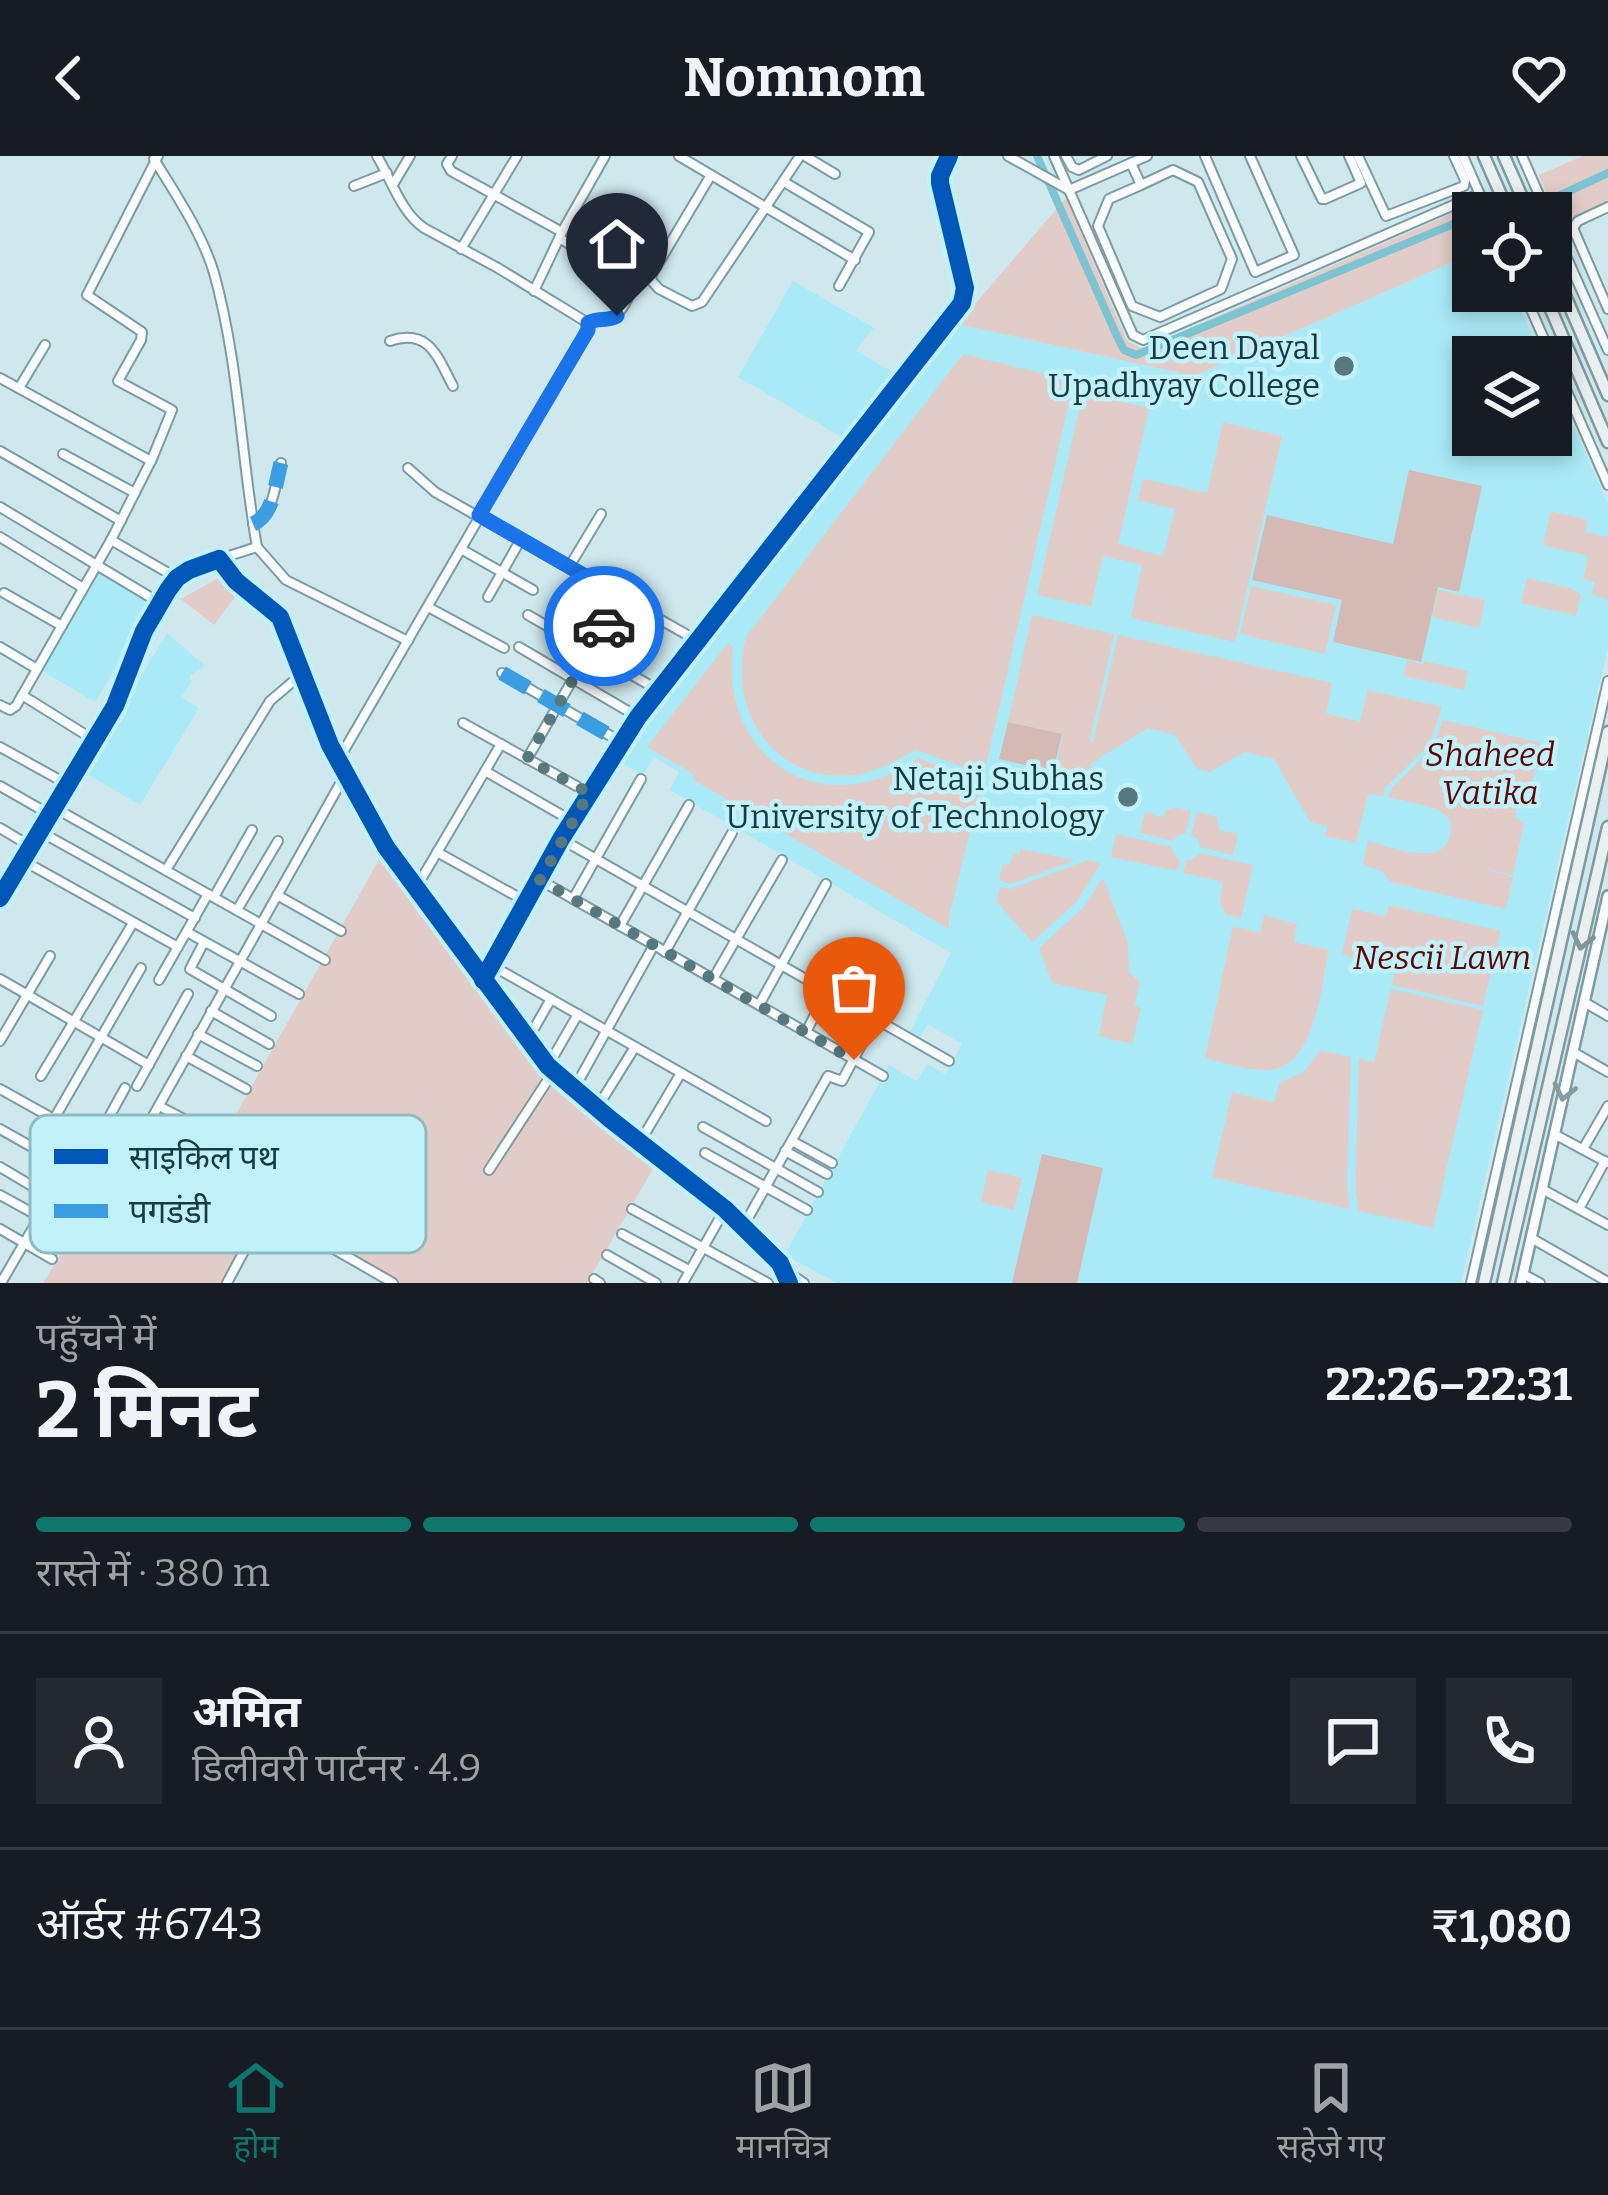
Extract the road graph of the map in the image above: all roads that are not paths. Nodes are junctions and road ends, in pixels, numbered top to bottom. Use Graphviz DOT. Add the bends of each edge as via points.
graph roads {
  1 [pos="377,156"];
  2 [pos="410,156"];
  3 [pos="452,156"];
  4 [pos="517,156"];
  5 [pos="605,156"];
  6 [pos="679,156"];
  7 [pos="803,156"];
  8 [pos="949,156"];
  9 [pos="1008,156"];
  10 [pos="1054,156"];
  11 [pos="1066,156"];
  12 [pos="1107,156"];
  13 [pos="1148,156"];
  14 [pos="1250,156"];
  15 [pos="1301,156"];
  16 [pos="1353,156"];
  17 [pos="1458,156"];
  18 [pos="1484,156"];
  19 [pos="1504,156"];
  20 [pos="1522,156"];
  21 [pos="1208,157"];
  22 [pos="155,158"];
  23 [pos="1131,163"];
  24 [pos="387,173"];
  25 [pos="835,174"];
  26 [pos="711,175"];
  27 [pos="784,182"];
  28 [pos="394,184"];
  29 [pos="1141,185"];
  30 [pos="354,186"];
  31 [pos="1069,190"];
  32 [pos="1479,192"];
  33 [pos="1500,192"];
  34 [pos="1520,192"];
  35 [pos="1538,192"];
  36 [pos="494,195"];
  37 [pos="1452,206"];
  38 [pos="1608,207"];
  39 [pos="767,209"];
  40 [pos="561,235"];
  41 [pos="461,249"];
  42 [pos="855,260"];
  43 [pos="1572,269"];
  44 [pos="1608,276"];
  45 [pos="1596,281"];
  46 [pos="839,286"];
  47 [pos="535,291"];
  48 [pos="1572,305"];
  49 [pos="1608,309"];
  50 [pos="1532,312"];
  51 [pos="1552,312"];
  52 [pos="588,323"];
  53 [pos="390,341"];
  54 [pos="45,345"];
  55 [pos="1608,350"];
  56 [pos="1602,364"];
  57 [pos="0,378"];
  58 [pos="453,386"];
  59 [pos="19,388"];
  60 [pos="1608,395"];
  61 [pos="1608,442"];
  62 [pos="0,452"];
  63 [pos="63,454"];
  64 [pos="151,461"];
  65 [pos="280,463"];
  66 [pos="408,468"];
  67 [pos="1608,485"];
  68 [pos="135,493"];
  69 [pos="0,507"];
  70 [pos="601,514"];
  71 [pos="479,515"];
  72 [pos="121,521"];
  73 [pos="253,524"];
  74 [pos="0,537"];
  75 [pos="521,539"];
  76 [pos="111,540"];
  77 [pos="257,547"];
  78 [pos="460,550"];
  79 [pos="218,559"];
  80 [pos="98,564"];
  81 [pos="569,567"];
  82 [pos="502,573"];
  83 [pos="177,578"];
  84 [pos="83,588"];
  85 [pos="533,590"];
  86 [pos="4,593"];
  87 [pos="620,596"];
  88 [pos="488,597"];
  89 [pos="160,603"];
  90 [pos="428,607"];
  91 [pos="528,615"];
  92 [pos="62,626"];
  93 [pos="408,641"];
  94 [pos="698,641"];
  95 [pos="0,647"];
  96 [pos="519,647"];
  97 [pos="504,648"];
  98 [pos="590,650"];
  99 [pos="37,669"];
  100 [pos="303,673"];
  101 [pos="502,673"];
  102 [pos="574,678"];
  103 [pos="1608,681"];
  104 [pos="658,690"];
  105 [pos="22,695"];
  106 [pos="0,705"];
  107 [pos="558,705"];
  108 [pos="638,717"];
  109 [pos="463,722"];
  110 [pos="1608,732"];
  111 [pos="94,740"];
  112 [pos="621,742"];
  113 [pos="501,744"];
  114 [pos="0,747"];
  115 [pos="527,759"];
  116 [pos="338,760"];
  117 [pos="485,771"];
  118 [pos="345,774"];
  119 [pos="641,778"];
  120 [pos="67,784"];
  121 [pos="0,786"];
  122 [pos="589,793"];
  123 [pos="688,805"];
  124 [pos="51,810"];
  125 [pos="572,821"];
  126 [pos="1608,827"];
  127 [pos="0,829"];
  128 [pos="252,830"];
  129 [pos="39,831"];
  130 [pos="732,833"];
  131 [pos="561,839"];
  132 [pos="278,841"];
  133 [pos="30,846"];
  134 [pos="437,852"];
  135 [pos="596,859"];
  136 [pos="22,860"];
  137 [pos="782,860"];
  138 [pos="166,870"];
  139 [pos="540,880"];
  140 [pos="4,884"];
  141 [pos="826,884"];
  142 [pos="643,886"];
  143 [pos="416,888"];
  144 [pos="277,895"];
  145 [pos="211,896"];
  146 [pos="1608,896"];
  147 [pos="0,898"];
  148 [pos="573,899"];
  149 [pos="527,902"];
  150 [pos="236,910"];
  151 [pos="688,911"];
  152 [pos="195,918"];
  153 [pos="133,922"];
  154 [pos="262,924"];
  155 [pos="620,926"];
  156 [pos="340,931"];
  157 [pos="187,932"];
  158 [pos="736,938"];
  159 [pos="204,941"];
  160 [pos="654,946"];
  161 [pos="178,947"];
  162 [pos="665,952"];
  163 [pos="1595,952"];
  164 [pos="50,956"];
  165 [pos="845,957"];
  166 [pos="325,959"];
  167 [pos="1608,959"];
  168 [pos="240,961"];
  169 [pos="782,964"];
  170 [pos="491,965"];
  171 [pos="141,968"];
  172 [pos="713,979"];
  173 [pos="159,980"];
  174 [pos="483,980"];
  175 [pos="1,981"];
  176 [pos="224,988"];
  177 [pos="891,989"];
  178 [pos="827,991"];
  179 [pos="26,994"];
  180 [pos="188,994"];
  181 [pos="299,994"];
  182 [pos="551,998"];
  183 [pos="1584,1002"];
  184 [pos="759,1005"];
  185 [pos="211,1011"];
  186 [pos="578,1014"];
  187 [pos="271,1016"];
  188 [pos="1608,1016"];
  189 [pos="875,1019"];
  190 [pos="73,1021"];
  191 [pos="607,1030"];
  192 [pos="806,1032"];
  193 [pos="198,1034"];
  194 [pos="102,1038"];
  195 [pos="528,1039"];
  196 [pos="0,1041"];
  197 [pos="269,1044"];
  198 [pos="635,1046"];
  199 [pos="1573,1052"];
  200 [pos="186,1056"];
  201 [pos="854,1060"];
  202 [pos="949,1061"];
  203 [pos="149,1065"];
  204 [pos="256,1066"];
  205 [pos="550,1069"];
  206 [pos="1608,1072"];
  207 [pos="681,1073"];
  208 [pos="41,1076"];
  209 [pos="883,1076"];
  210 [pos="137,1087"];
  211 [pos="0,1088"];
  212 [pos="125,1088"];
  213 [pos="574,1089"];
  214 [pos="246,1090"];
  215 [pos="158,1106"];
  216 [pos="597,1108"];
  217 [pos="1607,1111"];
  218 [pos="47,1115"];
  219 [pos="56,1115"];
  220 [pos="110,1115"];
  221 [pos="153,1115"];
  222 [pos="176,1115"];
  223 [pos="766,1121"];
  224 [pos="703,1127"];
  225 [pos="0,1129"];
  226 [pos="1554,1134"];
  227 [pos="791,1141"];
  228 [pos="640,1142"];
  229 [pos="30,1146"];
  230 [pos="1583,1149"];
  231 [pos="785,1151"];
  232 [pos="706,1153"];
  233 [pos="1606,1162"];
  234 [pos="832,1163"];
  235 [pos="0,1167"];
  236 [pos="776,1169"];
  237 [pos="489,1170"];
  238 [pos="827,1174"];
  239 [pos="30,1185"];
  240 [pos="766,1185"];
  241 [pos="1542,1189"];
  242 [pos="818,1192"];
  243 [pos="0,1195"];
  244 [pos="632,1209"];
  245 [pos="725,1209"];
  246 [pos="1579,1209"];
  247 [pos="807,1210"];
  248 [pos="30,1212"];
  249 [pos="1518,1220"];
  250 [pos="1534,1224"];
  251 [pos="1608,1225"];
  252 [pos="743,1227"];
  253 [pos="0,1229"];
  254 [pos="30,1233"];
  255 [pos="622,1234"];
  256 [pos="1531,1238"];
  257 [pos="24,1243"];
  258 [pos="30,1246"];
  259 [pos="703,1248"];
  260 [pos="42,1253"];
  261 [pos="243,1253"];
  262 [pos="341,1253"];
  263 [pos="607,1255"];
  264 [pos="52,1259"];
  265 [pos="690,1270"];
  266 [pos="785,1270"];
  267 [pos="1522,1278"];
  268 [pos="1608,1282"];
  269 [pos="1,1283"];
  270 [pos="227,1283"];
  271 [pos="393,1283"];
  272 [pos="656,1283"];
  273 [pos="683,1283"];
  274 [pos="768,1283"];
  275 [pos="790,1283"];
  276 [pos="804,1283"];
  277 [pos="1471,1283"];
  278 [pos="1484,1283"];
  279 [pos="1504,1283"];
  280 [pos="1540,1283"];
  1 -- 24 [label="street"];
  2 -- 28 [label="street"];
  3 -- 36 [label="street" via="452,171"];
  4 -- 36 [label="street"];
  5 -- 40 [label="street"];
  6 -- 26 [label="street"];
  7 -- 25 [label="street"];
  7 -- 27 [label="street"];
  8 -- 94 [label="street" via="940,183 962,303"];
  9 -- 31 [label="street"];
  10 -- 31 [label="street"];
  11 -- 12 [label="street" via="1078,170"];
  13 -- 23 [label="street"];
  14 -- 21 [label="street" via="1294,255 1256,272"];
  15 -- 16 [label="street" via="1325,200 1361,183"];
  16 -- 17 [label="street" via="1386,216 1464,186"];
  17 -- 32 [label="street"];
  18 -- 33 [label="main road"];
  19 -- 34 [label="main road"];
  20 -- 35 [label="street"];
  22 -- 64 [label="street" via="87,295 142,332 118,381 172,410"];
  22 -- 73 [label="street" via="214,275"];
  23 -- 29 [label="street"];
  23 -- 31 [label="street"];
  24 -- 28 [label="street"];
  24 -- 30 [label="street"];
  26 -- 39 [label="street"];
  26 -- 39 [label="street" via="652,274 659,289 698,305"];
  27 -- 39 [label="street"];
  27 -- 42 [label="street" via="866,229"];
  28 -- 41 [label="street" via="413,220"];
  29 -- 29 [label="street" via="1173,170 1198,182 1232,259 1221,289 1160,317 1132,306 1098,226 1109,199"];
  31 -- 37 [label="street" via="1133,335 1143,340"];
  36 -- 40 [label="street"];
  36 -- 41 [label="street"];
  38 -- 45 [label="street" via="1573,228"];
  39 -- 42 [label="street"];
  40 -- 47 [label="street"];
  40 -- 52 [label="street" via="635,282 617,316"];
  41 -- 47 [label="street"];
  42 -- 46 [label="street"];
  43 -- 55 [label="street"];
  44 -- 45 [label="street"];
  45 -- 49 [label="street"];
  47 -- 52 [label="street"];
  48 -- 56 [label="main road"];
  50 -- 67 [label="street"];
  51 -- 61 [label="main road"];
  52 -- 71 [label="street"];
  53 -- 58 [label="street" via="421,340"];
  54 -- 59 [label="street"];
  56 -- 60 [label="main road"];
  57 -- 59 [label="street"];
  59 -- 64 [label="street"];
  62 -- 72 [label="street"];
  63 -- 68 [label="street"];
  64 -- 68 [label="street"];
  65 -- 73 [label="street" via="267,513"];
  66 -- 71 [label="street"];
  68 -- 72 [label="street"];
  69 -- 80 [label="street"];
  70 -- 81 [label="street"];
  71 -- 75 [label="street"];
  71 -- 78 [label="street"];
  72 -- 76 [label="street"];
  73 -- 77 [label="street"];
  74 -- 84 [label="street"];
  75 -- 81 [label="street"];
  75 -- 82 [label="street"];
  76 -- 80 [label="street"];
  76 -- 83 [label="street"];
  77 -- 79 [label="street"];
  77 -- 93 [label="street" via="286,580"];
  78 -- 82 [label="street"];
  78 -- 90 [label="street"];
  79 -- 83 [label="street"];
  79 -- 100 [label="street" via="280,617"];
  80 -- 84 [label="street"];
  80 -- 89 [label="street"];
  81 -- 87 [label="street"];
  82 -- 85 [label="street"];
  82 -- 88 [label="street"];
  83 -- 89 [label="street"];
  84 -- 92 [label="street"];
  86 -- 92 [label="street"];
  87 -- 94 [label="street"];
  87 -- 98 [label="street"];
  89 -- 111 [label="street"];
  90 -- 93 [label="street"];
  90 -- 97 [label="street"];
  91 -- 98 [label="street"];
  92 -- 99 [label="street"];
  93 -- 116 [label="street"];
  94 -- 104 [label="street"];
  95 -- 99 [label="street"];
  96 -- 102 [label="street"];
  98 -- 102 [label="street"];
  98 -- 104 [label="street"];
  99 -- 105 [label="street"];
  100 -- 116 [label="street"];
  100 -- 138 [label="street" via="270,701"];
  101 -- 107 [label="street"];
  102 -- 107 [label="street"];
  102 -- 108 [label="street"];
  103 -- 277 [label="street"];
  104 -- 108 [label="street"];
  105 -- 106 [label="street" via="13,710"];
  105 -- 111 [label="street"];
  107 -- 112 [label="street"];
  107 -- 115 [label="street"];
  108 -- 112 [label="street"];
  109 -- 113 [label="street"];
  110 -- 278 [label="main road"];
  111 -- 120 [label="street"];
  112 -- 122 [label="street"];
  113 -- 115 [label="street"];
  113 -- 117 [label="street"];
  114 -- 120 [label="street"];
  115 -- 122 [label="street"];
  116 -- 118 [label="street"];
  117 -- 125 [label="street"];
  117 -- 134 [label="street"];
  118 -- 143 [label="street"];
  118 -- 144 [label="street"];
  119 -- 135 [label="street"];
  120 -- 124 [label="street"];
  121 -- 124 [label="street"];
  122 -- 125 [label="street"];
  123 -- 142 [label="street"];
  124 -- 129 [label="street"];
  124 -- 138 [label="street"];
  125 -- 131 [label="street"];
  126 -- 249 [label="main road, one-way"];
  127 -- 133 [label="street"];
  128 -- 145 [label="street"];
  129 -- 133 [label="street"];
  129 -- 152 [label="street"];
  130 -- 151 [label="street"];
  131 -- 135 [label="street"];
  131 -- 139 [label="street"];
  132 -- 150 [label="street"];
  133 -- 136 [label="street"];
  134 -- 143 [label="street"];
  134 -- 149 [label="street"];
  135 -- 142 [label="street"];
  135 -- 148 [label="street"];
  136 -- 140 [label="street"];
  136 -- 153 [label="street"];
  137 -- 158 [label="street"];
  138 -- 145 [label="street"];
  139 -- 148 [label="street"];
  139 -- 149 [label="street"];
  140 -- 147 [label="street"];
  141 -- 169 [label="street"];
  142 -- 151 [label="street"];
  142 -- 155 [label="street"];
  143 -- 174 [label="street"];
  144 -- 154 [label="street"];
  144 -- 156 [label="street"];
  145 -- 150 [label="street"];
  145 -- 152 [label="street"];
  146 -- 163 [label="street"];
  148 -- 155 [label="street"];
  149 -- 170 [label="street"];
  150 -- 154 [label="street"];
  151 -- 158 [label="street"];
  151 -- 162 [label="street"];
  152 -- 157 [label="street"];
  153 -- 161 [label="street"];
  153 -- 190 [label="street"];
  154 -- 166 [label="street"];
  154 -- 168 [label="street"];
  155 -- 160 [label="street"];
  157 -- 159 [label="street"];
  157 -- 161 [label="street"];
  158 -- 169 [label="street"];
  158 -- 172 [label="street"];
  159 -- 168 [label="street"];
  159 -- 176 [label="street" via="190,970"];
  160 -- 162 [label="street"];
  160 -- 191 [label="street"];
  161 -- 173 [label="street"];
  162 -- 172 [label="street"];
  163 -- 167 [label="street"];
  163 -- 183 [label="street"];
  164 -- 179 [label="street"];
  165 -- 178 [label="street"];
  168 -- 176 [label="street"];
  168 -- 181 [label="street"];
  169 -- 178 [label="street"];
  169 -- 184 [label="street"];
  170 -- 174 [label="street"];
  170 -- 182 [label="street"];
  171 -- 194 [label="street"];
  172 -- 184 [label="street"];
  174 -- 195 [label="street"];
  175 -- 179 [label="street"];
  176 -- 185 [label="street"];
  176 -- 187 [label="street"];
  177 -- 189 [label="street"];
  178 -- 189 [label="street"];
  178 -- 192 [label="street"];
  179 -- 190 [label="street"];
  179 -- 196 [label="street"];
  180 -- 203 [label="street"];
  182 -- 186 [label="street"];
  182 -- 195 [label="street"];
  183 -- 188 [label="street"];
  183 -- 199 [label="street"];
  184 -- 192 [label="street"];
  185 -- 193 [label="street"];
  185 -- 197 [label="street"];
  186 -- 191 [label="street"];
  186 -- 205 [label="street"];
  189 -- 201 [label="street"];
  189 -- 202 [label="street"];
  190 -- 194 [label="street"];
  190 -- 208 [label="street"];
  191 -- 198 [label="street"];
  191 -- 213 [label="street"];
  192 -- 201 [label="street"];
  193 -- 200 [label="street"];
  193 -- 204 [label="street"];
  194 -- 203 [label="street"];
  194 -- 219 [label="street"];
  195 -- 205 [label="street"];
  198 -- 207 [label="street"];
  198 -- 216 [label="street"];
  199 -- 206 [label="street"];
  199 -- 226 [label="street, one-way"];
  200 -- 214 [label="street"];
  200 -- 215 [label="street"];
  201 -- 209 [label="street"];
  201 -- 227 [label="street" via="842,1082 828,1076"];
  203 -- 210 [label="street"];
  205 -- 213 [label="street"];
  205 -- 237 [label="street"];
  207 -- 223 [label="street"];
  207 -- 228 [label="street"];
  211 -- 218 [label="street"];
  212 -- 220 [label="street"];
  213 -- 216 [label="street"];
  215 -- 221 [label="street"];
  215 -- 222 [label="street"];
  216 -- 228 [label="street"];
  217 -- 230 [label="street"];
  224 -- 236 [label="street"];
  225 -- 229 [label="street"];
  226 -- 230 [label="street"];
  226 -- 241 [label="street"];
  227 -- 231 [label="street"];
  227 -- 234 [label="street"];
  228 -- 245 [label="street"];
  230 -- 233 [label="street"];
  231 -- 236 [label="street"];
  231 -- 238 [label="street"];
  232 -- 240 [label="street"];
  233 -- 246 [label="street"];
  235 -- 239 [label="street"];
  236 -- 240 [label="street"];
  236 -- 242 [label="street"];
  240 -- 247 [label="street"];
  240 -- 252 [label="street"];
  241 -- 246 [label="street"];
  241 -- 250 [label="street"];
  243 -- 248 [label="street"];
  244 -- 259 [label="street"];
  245 -- 252 [label="street"];
  245 -- 259 [label="street"];
  246 -- 251 [label="street"];
  249 -- 250 [label="main road"];
  249 -- 279 [label="main road"];
  250 -- 256 [label="street"];
  252 -- 266 [label="street"];
  253 -- 257 [label="street"];
  254 -- 257 [label="street"];
  255 -- 265 [label="street"];
  256 -- 267 [label="street"];
  256 -- 268 [label="street"];
  257 -- 258 [label="street"];
  257 -- 269 [label="street"];
  259 -- 265 [label="street"];
  259 -- 274 [label="street"];
  260 -- 264 [label="street"];
  261 -- 270 [label="street"];
  262 -- 271 [label="street"];
  263 -- 272 [label="street"];
  265 -- 273 [label="street"];
  266 -- 275 [label="street"];
  266 -- 276 [label="street"];
  267 -- 280 [label="street"];
}
